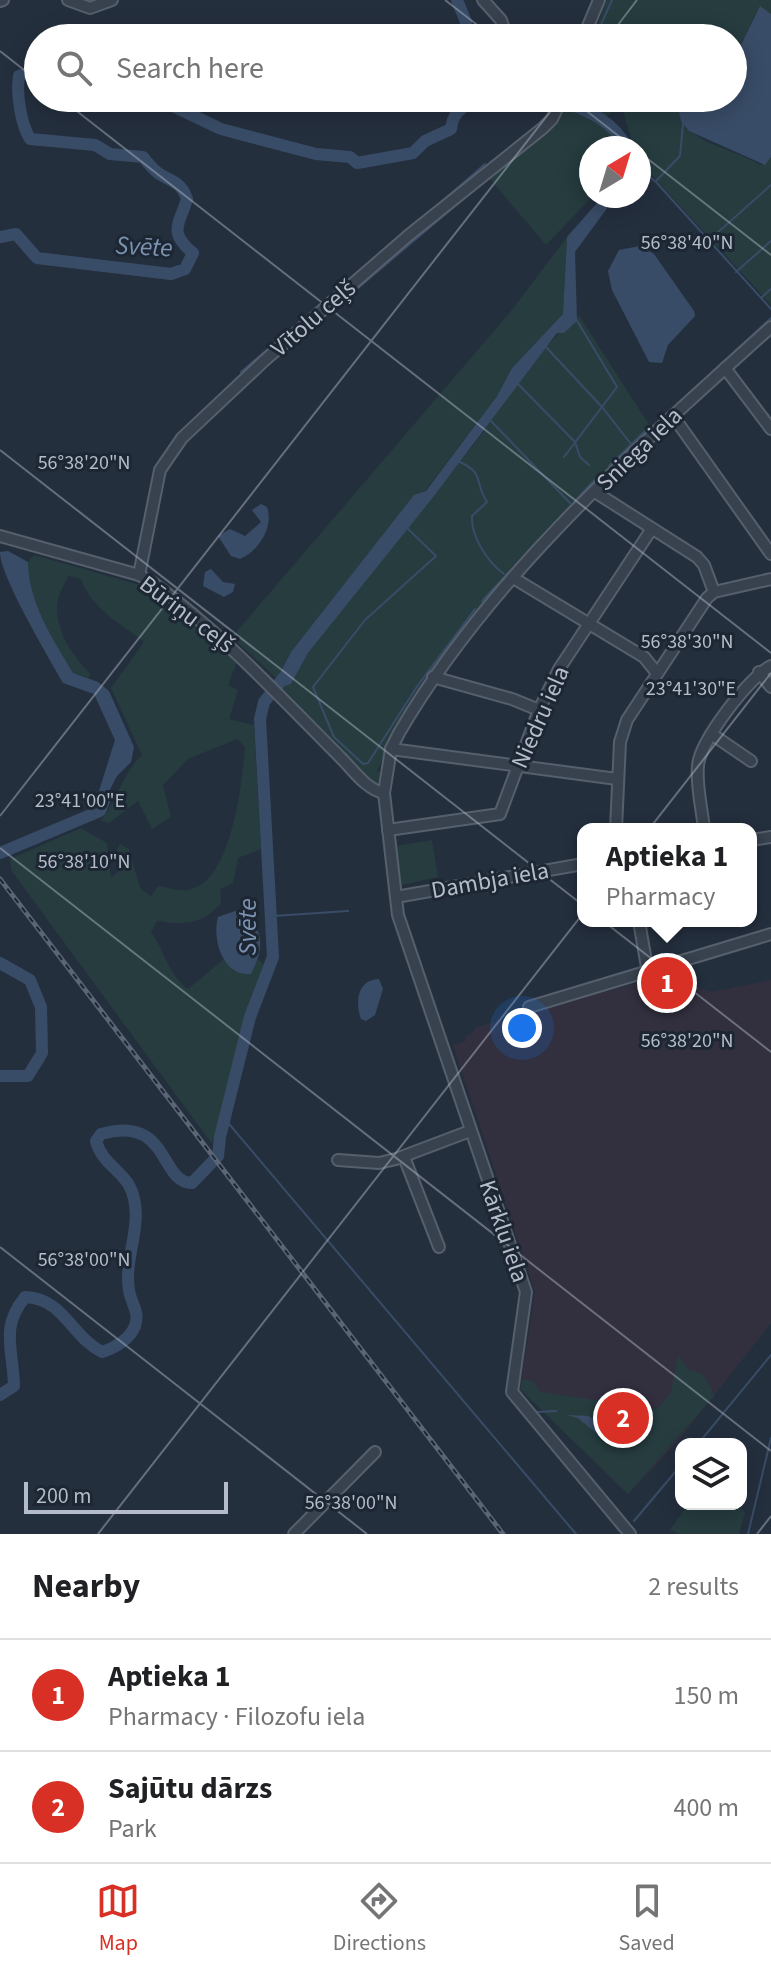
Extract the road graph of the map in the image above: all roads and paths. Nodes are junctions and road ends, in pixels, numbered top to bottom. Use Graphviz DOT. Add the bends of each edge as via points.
graph roads {
  1 [pos="68,0"];
  2 [pos="112,0"];
  3 [pos="483,0"];
  4 [pos="599,0"];
  5 [pos="502,24"];
  6 [pos="589,24"];
  7 [pos="554,112"];
  8 [pos="771,327"];
  9 [pos="725,368"];
  10 [pos="673,416"];
  11 [pos="771,429"];
  12 [pos="595,492"];
  13 [pos="651,530"];
  14 [pos="0,536"];
  15 [pos="771,554"];
  16 [pos="139,575"];
  17 [pos="515,579"];
  18 [pos="771,579"];
  19 [pos="714,592"];
  20 [pos="588,625"];
  21 [pos="767,671"];
  22 [pos="657,673"];
  23 [pos="433,677"];
  24 [pos="771,687"];
  25 [pos="539,710"];
  26 [pos="713,735"];
  27 [pos="391,749"];
  28 [pos="751,761"];
  29 [pos="516,767"];
  30 [pos="617,779"];
  31 [pos="384,793"];
  32 [pos="616,823"];
  33 [pos="703,823"];
  34 [pos="388,830"];
  35 [pos="577,865"];
  36 [pos="396,897"];
  37 [pos="640,927"];
  38 [pos="771,934"];
  39 [pos="648,973"];
  40 [pos="529,1007"];
  41 [pos="470,1131"];
  42 [pos="404,1157"];
  43 [pos="338,1160"];
  44 [pos="439,1247"];
  45 [pos="375,1452"];
  46 [pos="294,1534"];
  47 [pos="630,1534"];
  1 -- 2 [label="street" via="90,8"];
  3 -- 5 [label="street"];
  4 -- 6 [label="street"];
  7 -- 16 [label="street, Vītolu ceļš" via="543,128 265,360 182,438 160,470"];
  8 -- 9 [label="street, Sniega iela"];
  9 -- 10 [label="street, Sniega iela"];
  9 -- 11 [label="street"];
  10 -- 12 [label="street, Sniega iela"];
  10 -- 15 [label="street"];
  12 -- 13 [label="street"];
  12 -- 17 [label="street, Sniega iela"];
  13 -- 19 [label="street" via="697,557"];
  13 -- 20 [label="street, Niedru iela"];
  14 -- 16 [label="street, Būriņu ceļš"];
  16 -- 31 [label="street, Būriņu ceļš" via="211,627 372,788"];
  17 -- 20 [label="street"];
  17 -- 23 [label="street, Sniega iela" via="465,632"];
  18 -- 19 [label="street"];
  19 -- 22 [label="street"];
  20 -- 22 [label="street" via="644,657"];
  20 -- 25 [label="street, Niedru iela"];
  21 -- 24 [label="street"];
  21 -- 26 [label="street"];
  22 -- 30 [label="street" via="624,727"];
  23 -- 25 [label="street"];
  23 -- 27 [label="street, Sniega iela"];
  25 -- 29 [label="street, Niedru iela"];
  26 -- 28 [label="street"];
  26 -- 33 [label="street" via="698,763"];
  27 -- 29 [label="street"];
  27 -- 31 [label="street, Sniega iela"];
  29 -- 30 [label="street"];
  29 -- 34 [label="street, Niedru iela" via="500,814"];
  30 -- 32 [label="street"];
  31 -- 34 [label="street, Sniega iela"];
  34 -- 36 [label="street, Sniega iela"];
  35 -- 36 [label="street, Dambja iela"];
  36 -- 41 [label="street, Kārklu iela" via="401,929"];
  37 -- 39 [label="street"];
  38 -- 39 [label="street"];
  39 -- 40 [label="street"];
  41 -- 42 [label="street"];
  41 -- 47 [label="street, Kārklu iela" via="526,1292 512,1392"];
  42 -- 43 [label="street" via="379,1163"];
  42 -- 44 [label="street"];
  45 -- 46 [label="street"];
}
